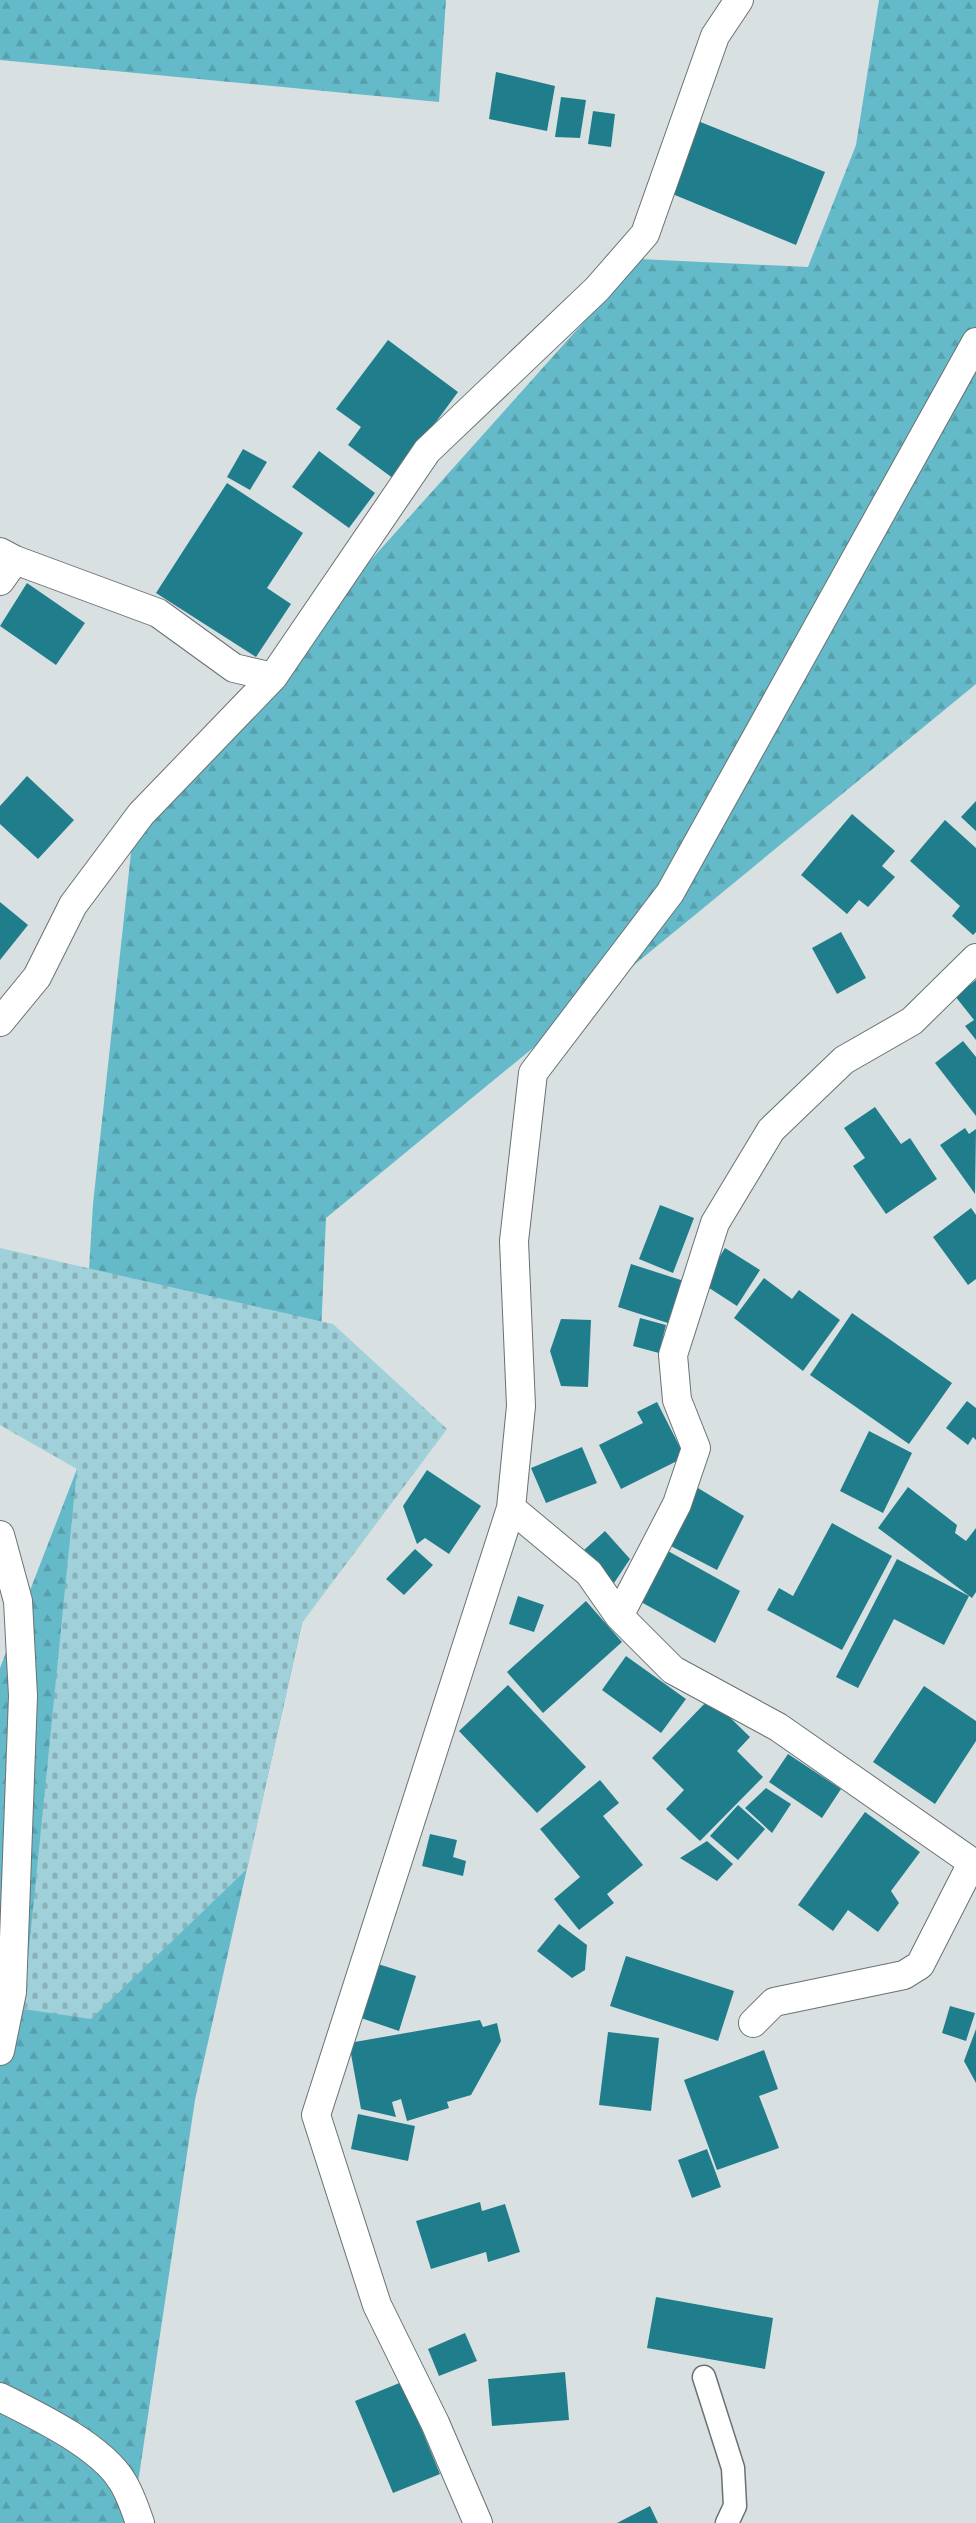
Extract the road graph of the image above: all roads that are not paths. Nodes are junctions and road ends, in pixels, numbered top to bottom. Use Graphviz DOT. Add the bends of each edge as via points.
graph roads {
  1 [pos="739,0"];
  2 [pos="976,342"];
  3 [pos="5,564"];
  4 [pos="273,677"];
  5 [pos="976,958"];
  6 [pos="0,1022"];
  7 [pos="511,1508"];
  8 [pos="0,1535"];
  9 [pos="619,1616"];
  10 [pos="974,1864"];
  11 [pos="753,2023"];
  12 [pos="0,2051"];
  13 [pos="704,2377"];
  14 [pos="0,2397"];
  15 [pos="140,2523"];
  16 [pos="478,2523"];
  17 [pos="727,2523"];
  1 -- 4 [label="street" via="715,36 645,234 597,289 427,451"];
  2 -- 7 [label="street" via="670,893 533,1073 514,1241 521,1406"];
  3 -- 4 [label="street" via="158,613 234,668"];
  4 -- 6 [label="street" via="141,814 73,905 37,977"];
  5 -- 9 [label="street" via="912,1021 844,1060 771,1130 715,1223 673,1355 677,1400 696,1448 677,1504"];
  7 -- 9 [label="street" via="588,1572"];
  7 -- 16 [label="street" via="316,2115 377,2305 435,2423"];
  8 -- 12 [label="street" via="18,1601 23,1696 12,1992"];
  9 -- 10 [label="street" via="673,1670 778,1727"];
  10 -- 11 [label="street" via="920,1965 904,1975 774,2002"];
  13 -- 17 [label="lane" via="733,2468 735,2506"];
  14 -- 15 [label="street" via="54,2424 100,2457 122,2480"];
}
